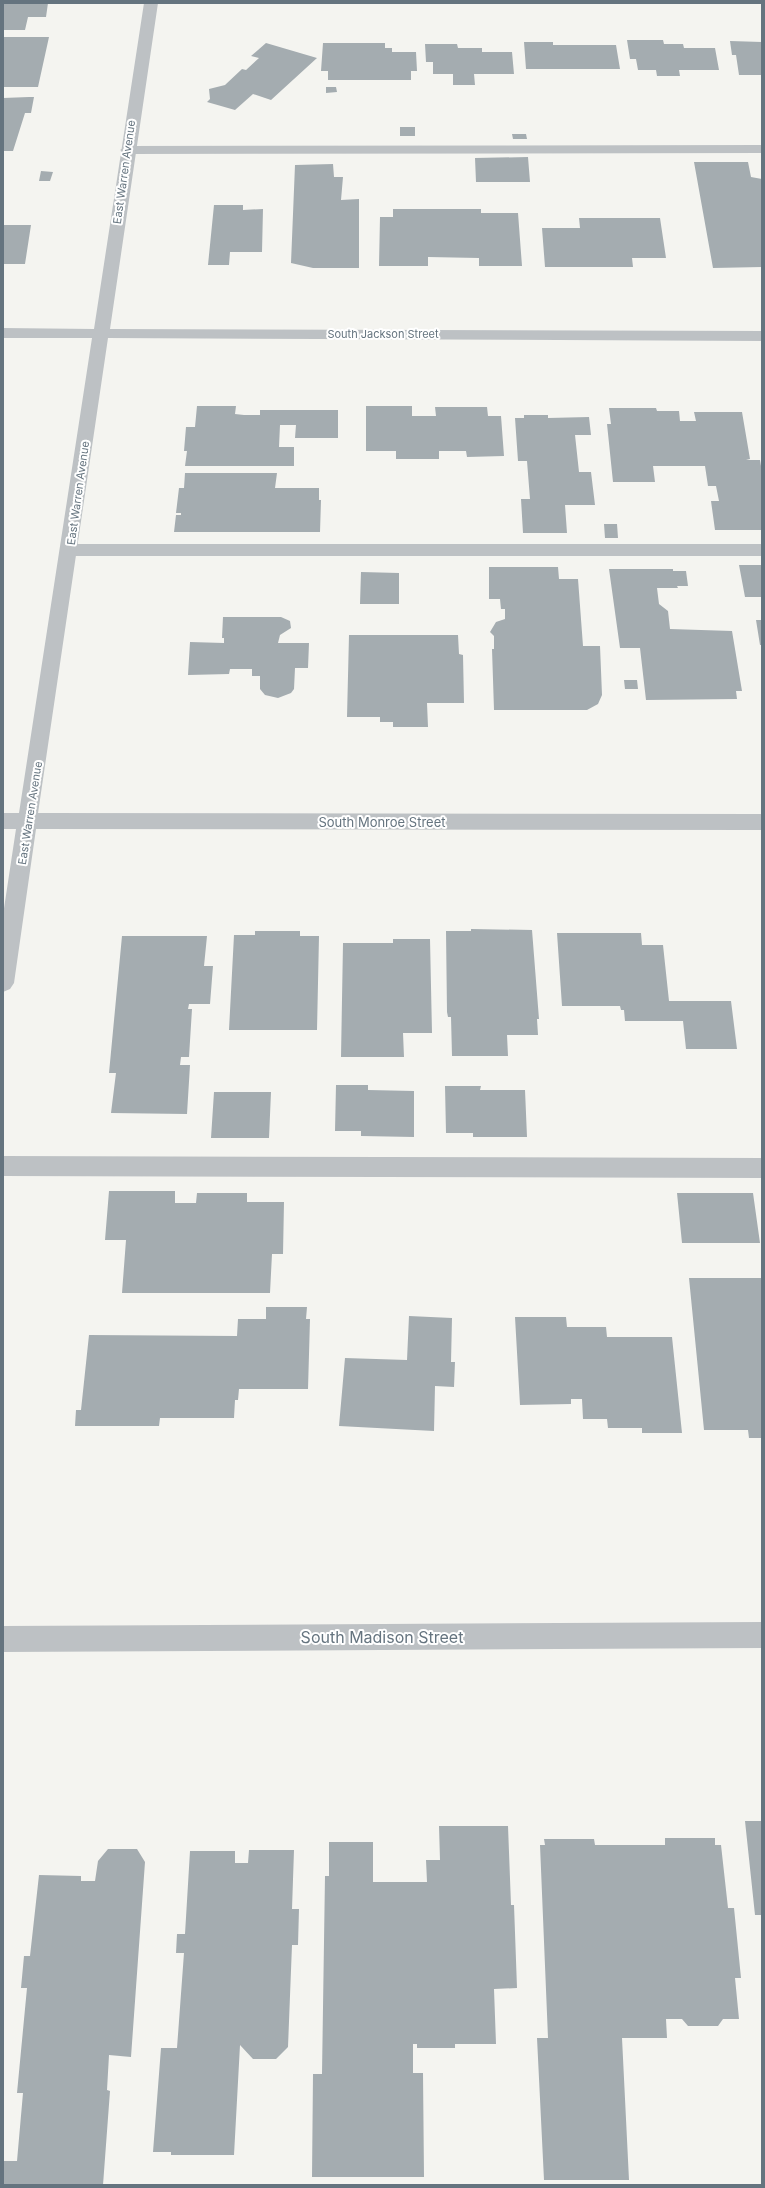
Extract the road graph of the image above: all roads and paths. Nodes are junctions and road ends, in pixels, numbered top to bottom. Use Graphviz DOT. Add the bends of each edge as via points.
graph roads {
  1 [pos="151,3"];
  2 [pos="762,149"];
  3 [pos="127,150"];
  4 [pos="3,333"];
  5 [pos="101,333"];
  6 [pos="762,336"];
  7 [pos="69,550"];
  8 [pos="762,550"];
  9 [pos="3,821"];
  10 [pos="29,821"];
  11 [pos="762,822"];
  12 [pos="3,983"];
  13 [pos="3,1166"];
  14 [pos="762,1168"];
  15 [pos="762,1635"];
  16 [pos="3,1639"];
  1 -- 3 [label="street, East Warren Avenue"];
  2 -- 3 [label="street"];
  3 -- 5 [label="street, East Warren Avenue"];
  4 -- 5 [label="street, South Jackson Street"];
  5 -- 6 [label="street, South Jackson Street"];
  5 -- 7 [label="street, East Warren Avenue"];
  7 -- 8 [label="street"];
  7 -- 10 [label="street, East Warren Avenue"];
  9 -- 10 [label="street, South Monroe Street"];
  10 -- 11 [label="street, South Monroe Street"];
  10 -- 12 [label="street, East Warren Avenue"];
  13 -- 14 [label="street"];
  15 -- 16 [label="street, South Madison Street"];
}
